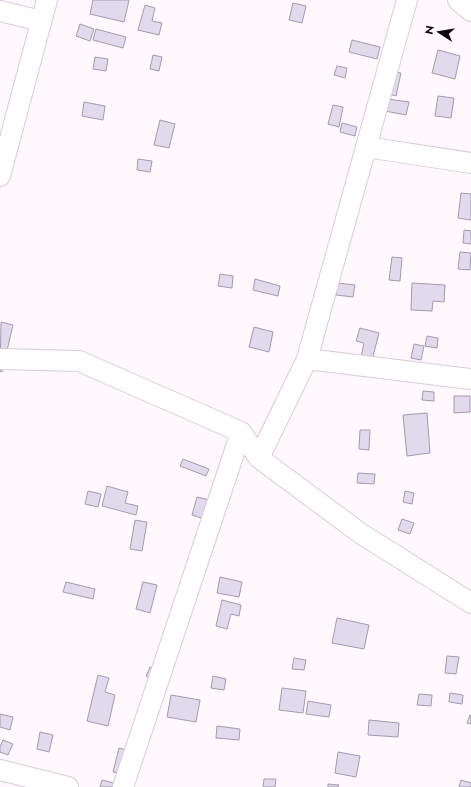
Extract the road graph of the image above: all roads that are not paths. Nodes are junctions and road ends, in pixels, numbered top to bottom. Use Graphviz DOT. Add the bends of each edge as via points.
graph roads {
  1 [pos="46,0"];
  2 [pos="407,0"];
  3 [pos="458,0"];
  4 [pos="0,11"];
  5 [pos="471,11"];
  6 [pos="41,21"];
  7 [pos="366,147"];
  8 [pos="471,163"];
  9 [pos="0,176"];
  10 [pos="0,359"];
  11 [pos="307,359"];
  12 [pos="471,379"];
  13 [pos="241,432"];
  14 [pos="259,458"];
  15 [pos="471,603"];
  16 [pos="0,770"];
  17 [pos="68,787"];
  18 [pos="123,787"];
  1 -- 6 [label="street"];
  2 -- 7 [label="street"];
  3 -- 5 [label="street"];
  4 -- 6 [label="street"];
  6 -- 9 [label="street"];
  7 -- 8 [label="street"];
  7 -- 11 [label="street"];
  10 -- 13 [label="street" via="79,361"];
  11 -- 12 [label="street"];
  11 -- 14 [label="street"];
  13 -- 14 [label="street"];
  13 -- 18 [label="street"];
  14 -- 15 [label="street" via="360,533"];
  16 -- 17 [label="street"];
}
